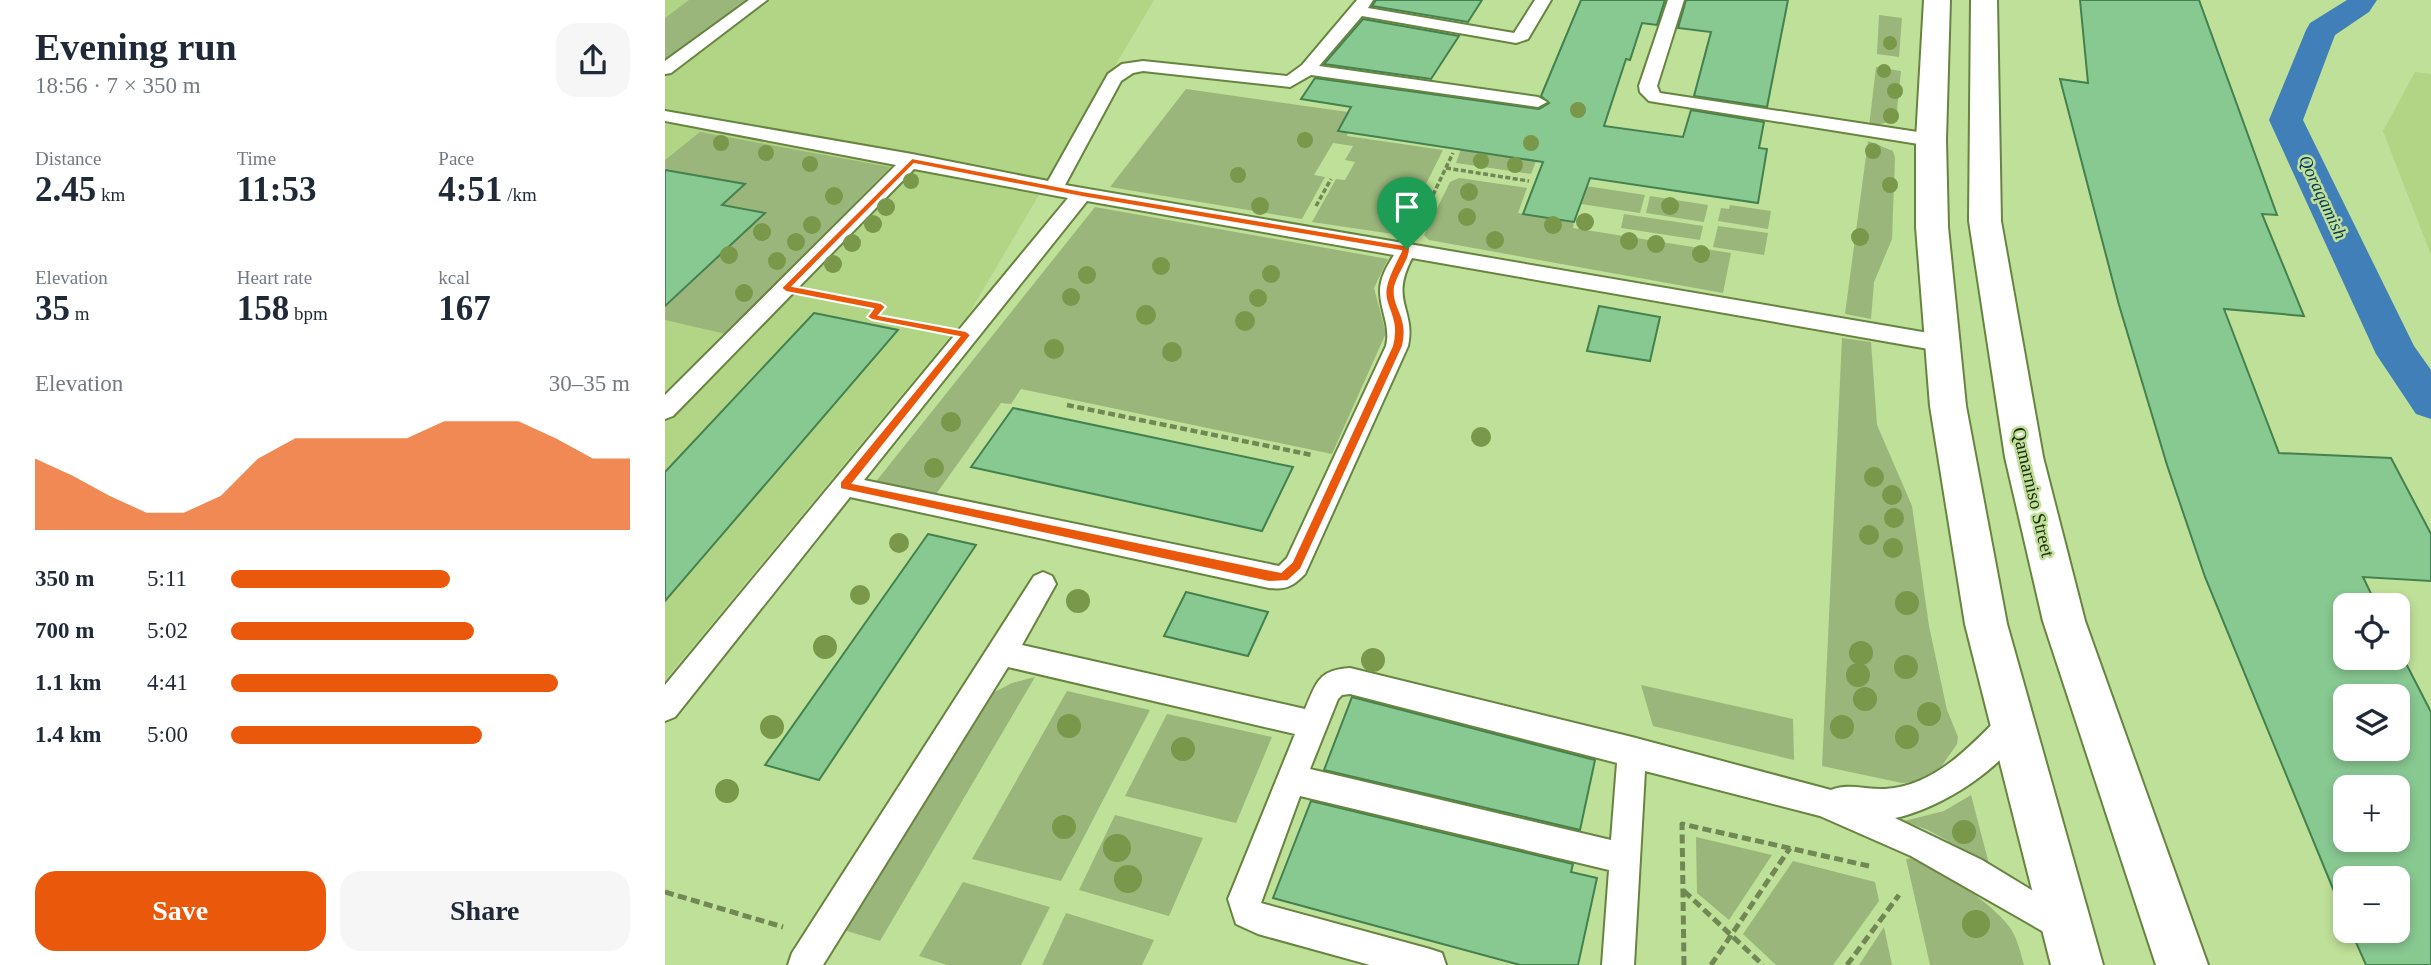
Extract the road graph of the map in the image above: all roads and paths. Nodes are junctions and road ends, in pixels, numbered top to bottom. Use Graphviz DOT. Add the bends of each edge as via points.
graph roads {
  1 [pos="759,0"];
  2 [pos="1543,0"];
  3 [pos="1676,0"];
  4 [pos="1937,0"];
  5 [pos="1983,0"];
  6 [pos="1362,5"];
  7 [pos="665,69"];
  8 [pos="1308,70"];
  9 [pos="1538,102"];
  10 [pos="665,116"];
  11 [pos="1931,140"];
  12 [pos="1453,153"];
  13 [pos="912,160"];
  14 [pos="1445,168"];
  15 [pos="1529,181"];
  16 [pos="1055,188"];
  17 [pos="1082,194"];
  18 [pos="1407,249"];
  19 [pos="786,288"];
  20 [pos="966,335"];
  21 [pos="1940,344"];
  22 [pos="1067,405"];
  23 [pos="665,410"];
  24 [pos="1344,462"];
  25 [pos="844,485"];
  26 [pos="1043,584"];
  27 [pos="1002,653"];
  28 [pos="665,707"];
  29 [pos="1313,724"];
  30 [pos="2012,724"];
  31 [pos="1632,751"];
  32 [pos="1292,779"];
  33 [pos="1821,802"];
  34 [pos="1790,848"];
  35 [pos="1626,859"];
  36 [pos="1881,868"];
  37 [pos="1683,891"];
  38 [pos="665,892"];
  39 [pos="1899,895"];
  40 [pos="2066,929"];
  41 [pos="1731,935"];
  42 [pos="821,939"];
  43 [pos="804,965"];
  44 [pos="1430,965"];
  45 [pos="1618,965"];
  46 [pos="1684,965"];
  47 [pos="1711,965"];
  48 [pos="1763,965"];
  49 [pos="1847,965"];
  50 [pos="2077,965"];
  51 [pos="2182,965"];
  1 -- 7 [label="lane"];
  2 -- 6 [label="lane" via="1523,35 1516,38"];
  3 -- 11 [label="lane" via="1648,86 1655,97"];
  4 -- 11 [label="main road"];
  5 -- 51 [label="main road, Qamarniso Street" via="1985,221 2024,457 2064,621"];
  6 -- 8 [label="lane"];
  8 -- 9 [label="lane"];
  8 -- 16 [label="lane" via="1281,83 1128,68 1114,78"];
  10 -- 13 [label="lane"];
  11 -- 21 [label="main road"];
  12 -- 14 [label="path"];
  13 -- 16 [label="lane"];
  13 -- 19 [label="lane"];
  14 -- 15 [label="path"];
  14 -- 18 [label="path"];
  16 -- 17 [label="lane"];
  17 -- 18 [label="lane"];
  17 -- 20 [label="lane"];
  18 -- 21 [label="lane"];
  18 -- 24 [label="lane" via="1391,286 1401,331 1397,346"];
  19 -- 20 [label="path" via="881,307 872,317"];
  19 -- 23 [label="lane"];
  20 -- 25 [label="lane"];
  21 -- 30 [label="main road" via="1986,624"];
  22 -- 24 [label="path"];
  24 -- 25 [label="lane" via="1296,566 1284,578"];
  25 -- 28 [label="lane"];
  26 -- 27 [label="lane"];
  27 -- 29 [label="lane"];
  27 -- 42 [label="lane"];
  29 -- 31 [label="lane" via="1328,690 1335,682 1350,681"];
  29 -- 32 [label="lane"];
  30 -- 33 [label="lane" via="1946,785 1887,804"];
  30 -- 40 [label="main road"];
  31 -- 33 [label="lane"];
  31 -- 35 [label="lane"];
  32 -- 35 [label="lane"];
  32 -- 44 [label="lane" via="1244,900 1247,913"];
  33 -- 40 [label="lane" via="1922,845"];
  34 -- 36 [label="path"];
  34 -- 37 [label="path" via="1682,824"];
  34 -- 41 [label="path"];
  35 -- 45 [label="lane"];
  37 -- 41 [label="path"];
  37 -- 46 [label="path"];
  38 -- 42 [label="path"];
  39 -- 49 [label="path"];
  40 -- 50 [label="main road"];
  41 -- 47 [label="path"];
  41 -- 48 [label="path"];
  42 -- 43 [label="lane"];
}
